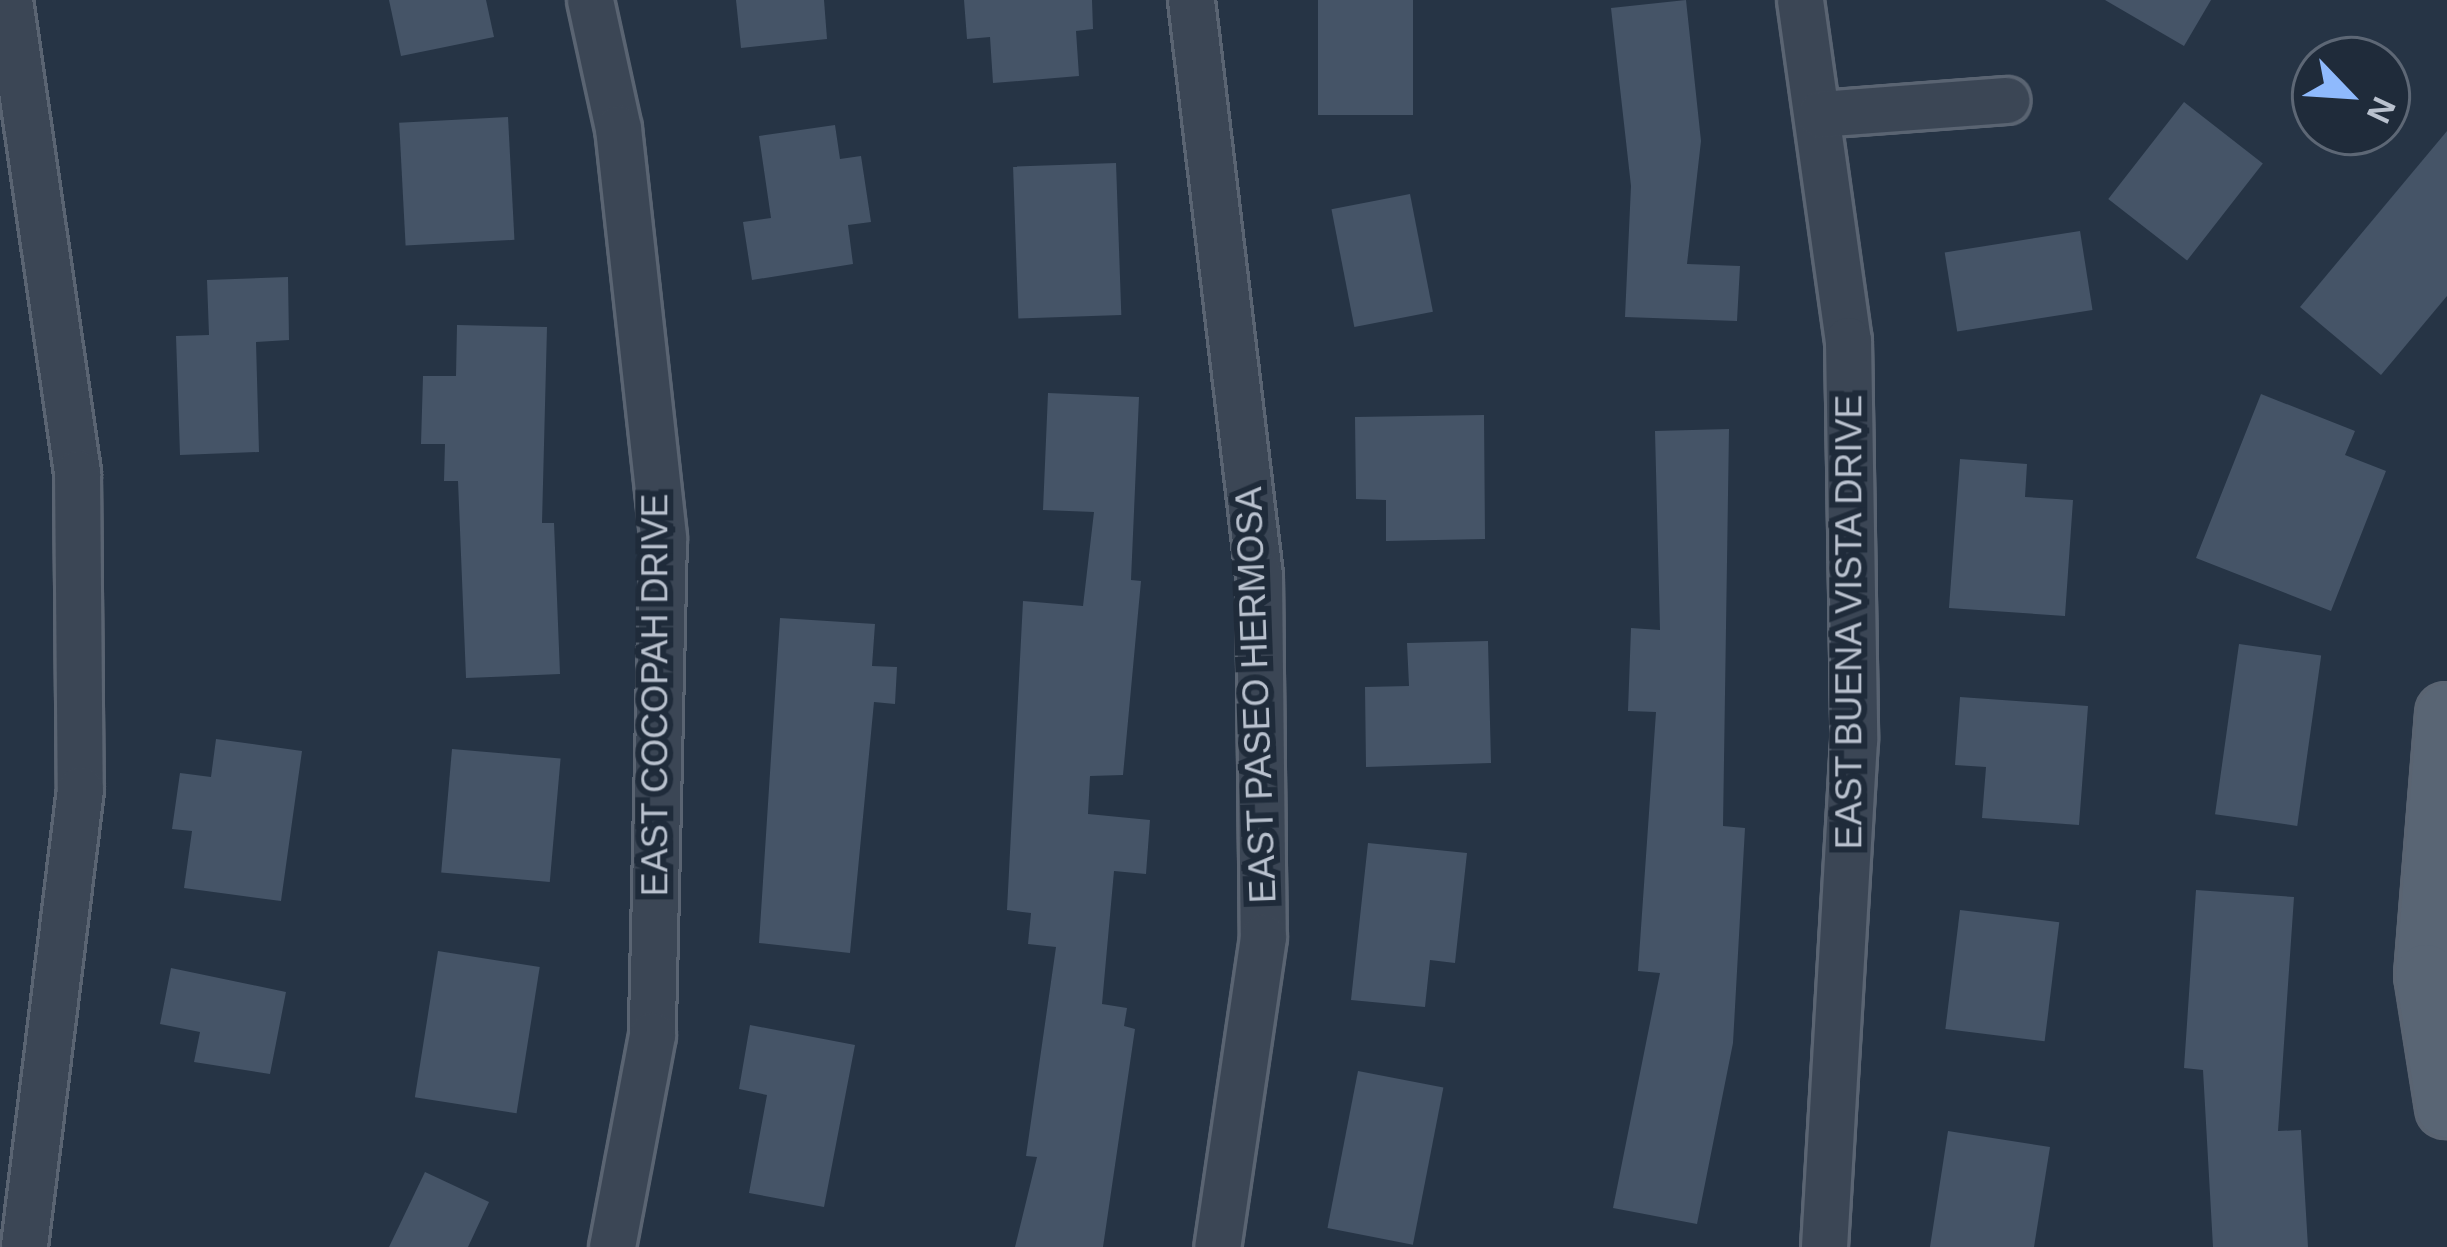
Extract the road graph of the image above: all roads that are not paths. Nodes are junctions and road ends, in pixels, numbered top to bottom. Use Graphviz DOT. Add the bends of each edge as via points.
graph roads {
  1 [pos="9,0"];
  2 [pos="590,0"];
  3 [pos="1192,0"];
  4 [pos="1800,0"];
  5 [pos="2006,100"];
  6 [pos="1820,114"];
  7 [pos="2447,714"];
  8 [pos="2447,1107"];
  9 [pos="23,1247"];
  10 [pos="612,1247"];
  11 [pos="1217,1247"];
  12 [pos="1824,1247"];
  1 -- 9 [label="street" via="77,496 80,789"];
  2 -- 10 [label="street, EAST COCOPAH DRIVE" via="618,128 663,538 652,1035"];
  3 -- 11 [label="street, EAST PASEO HERMOSA" via="1259,575 1263,937"];
  4 -- 6 [label="street, EAST BUENA VISTA DRIVE"];
  5 -- 6 [label="street"];
  6 -- 12 [label="street, EAST BUENA VISTA DRIVE" via="1848,340 1854,740"];
  7 -- 8 [label="main road" via="2426,975"];
}
